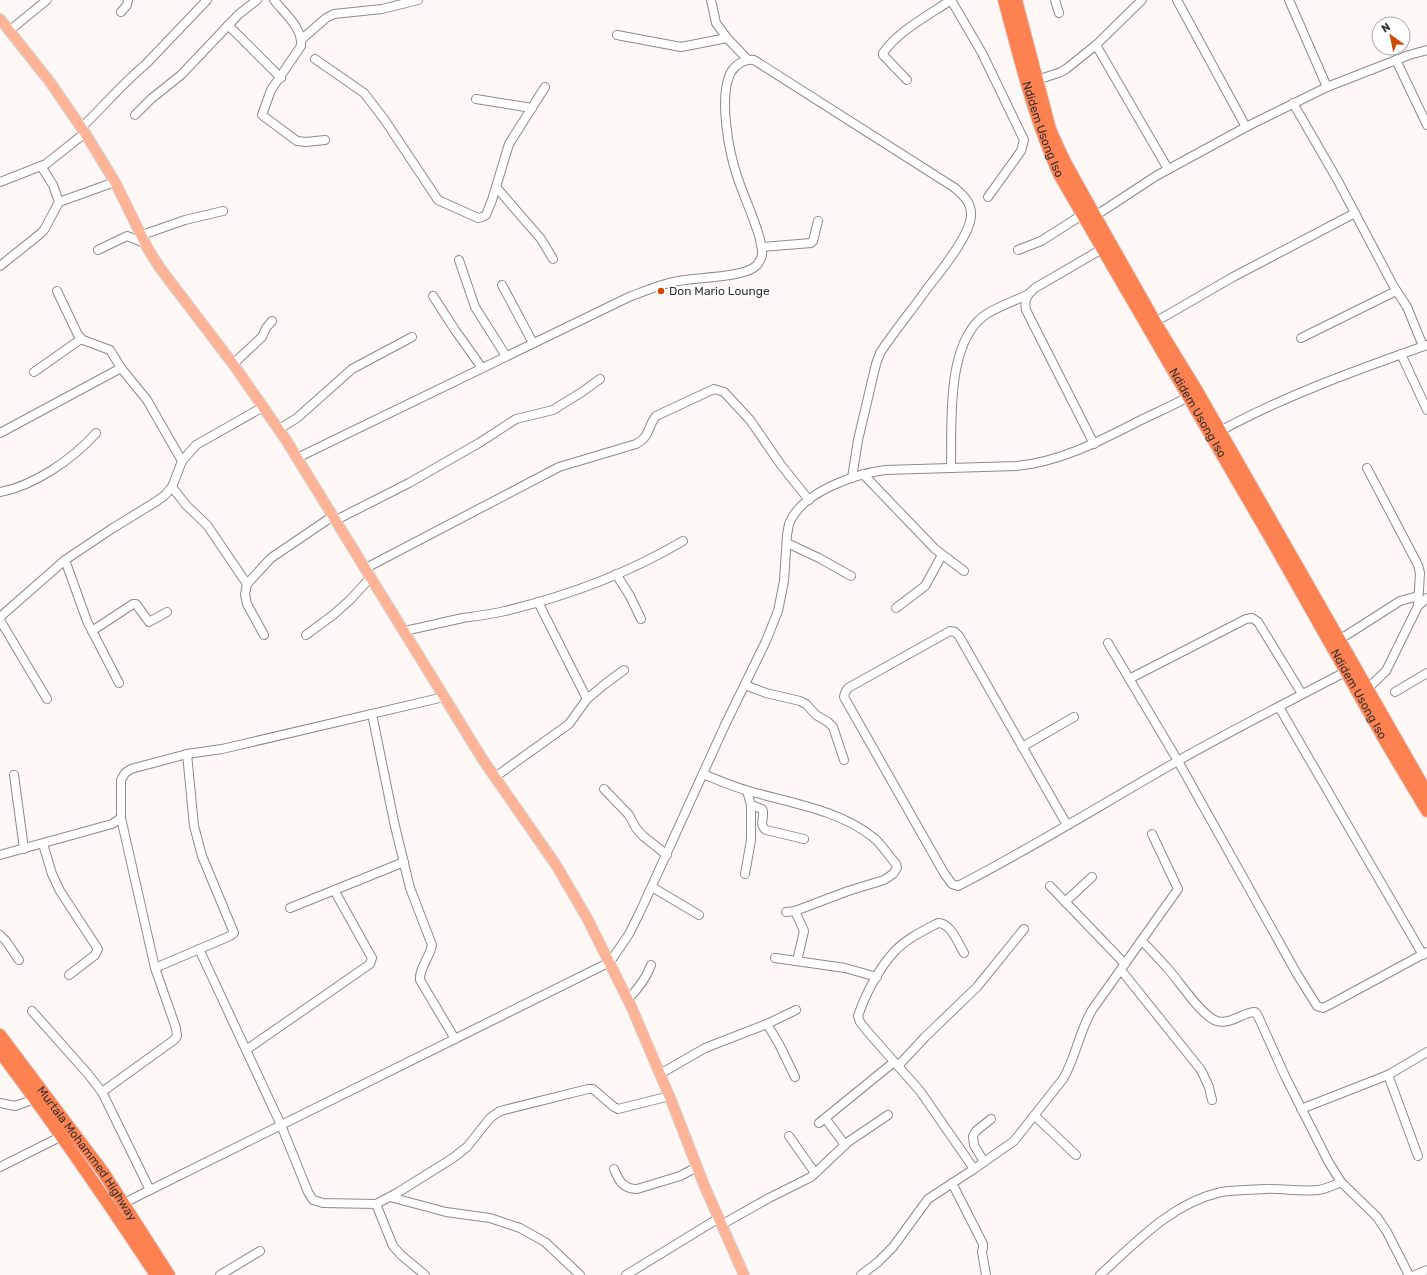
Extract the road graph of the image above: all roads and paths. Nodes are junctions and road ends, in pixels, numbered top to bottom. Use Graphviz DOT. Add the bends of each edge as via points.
graph roads {
  1 [pos="47,0"];
  2 [pos="128,0"];
  3 [pos="208,0"];
  4 [pos="257,0"];
  5 [pos="274,0"];
  6 [pos="418,0"];
  7 [pos="711,0"];
  8 [pos="951,0"];
  9 [pos="1004,0"];
  10 [pos="1016,0"];
  11 [pos="1055,0"];
  12 [pos="1142,0"];
  13 [pos="1176,0"];
  14 [pos="1290,0"];
  15 [pos="121,12"];
  16 [pos="1059,13"];
  17 [pos="0,19"];
  18 [pos="228,25"];
  19 [pos="9,31"];
  20 [pos="617,35"];
  21 [pos="727,38"];
  22 [pos="302,39"];
  23 [pos="1096,45"];
  24 [pos="1427,50"];
  25 [pos="315,59"];
  26 [pos="748,60"];
  27 [pos="1396,60"];
  28 [pos="281,78"];
  29 [pos="907,80"];
  30 [pos="1037,80"];
  31 [pos="545,87"];
  32 [pos="1327,87"];
  33 [pos="476,99"];
  34 [pos="1293,103"];
  35 [pos="532,108"];
  36 [pos="135,115"];
  37 [pos="1427,125"];
  38 [pos="1246,127"];
  39 [pos="83,131"];
  40 [pos="325,140"];
  41 [pos="41,166"];
  42 [pos="1168,170"];
  43 [pos="0,182"];
  44 [pos="115,182"];
  45 [pos="496,187"];
  46 [pos="988,197"];
  47 [pos="59,202"];
  48 [pos="224,211"];
  49 [pos="1355,212"];
  50 [pos="1082,215"];
  51 [pos="1095,216"];
  52 [pos="818,221"];
  53 [pos="144,239"];
  54 [pos="762,247"];
  55 [pos="1102,249"];
  56 [pos="98,250"];
  57 [pos="1018,250"];
  58 [pos="553,259"];
  59 [pos="459,260"];
  60 [pos="0,266"];
  61 [pos="502,285"];
  62 [pos="1396,290"];
  63 [pos="56,291"];
  64 [pos="1027,295"];
  65 [pos="433,296"];
  66 [pos="272,321"];
  67 [pos="1155,322"];
  68 [pos="412,337"];
  69 [pos="1301,338"];
  70 [pos="81,339"];
  71 [pos="534,343"];
  72 [pos="1425,345"];
  73 [pos="1401,354"];
  74 [pos="506,356"];
  75 [pos="233,364"];
  76 [pos="121,368"];
  77 [pos="482,368"];
  78 [pos="34,372"];
  79 [pos="600,379"];
  80 [pos="1193,394"];
  81 [pos="264,407"];
  82 [pos="1427,410"];
  83 [pos="279,429"];
  84 [pos="1220,431"];
  85 [pos="0,432"];
  86 [pos="96,433"];
  87 [pos="1094,444"];
  88 [pos="297,458"];
  89 [pos="182,461"];
  90 [pos="951,468"];
  91 [pos="1367,468"];
  92 [pos="862,474"];
  93 [pos="852,478"];
  94 [pos="172,488"];
  95 [pos="0,492"];
  96 [pos="809,500"];
  97 [pos="334,518"];
  98 [pos="683,541"];
  99 [pos="787,543"];
  100 [pos="942,555"];
  101 [pos="65,560"];
  102 [pos="964,571"];
  103 [pos="368,572"];
  104 [pos="616,574"];
  105 [pos="851,576"];
  106 [pos="247,584"];
  107 [pos="1418,596"];
  108 [pos="1427,598"];
  109 [pos="538,602"];
  110 [pos="1418,606"];
  111 [pos="896,608"];
  112 [pos="168,612"];
  113 [pos="0,617"];
  114 [pos="641,619"];
  115 [pos="0,620"];
  116 [pos="92,631"];
  117 [pos="404,631"];
  118 [pos="264,635"];
  119 [pos="306,635"];
  120 [pos="1339,640"];
  121 [pos="1108,644"];
  122 [pos="624,670"];
  123 [pos="1347,671"];
  124 [pos="1427,673"];
  125 [pos="1129,679"];
  126 [pos="118,683"];
  127 [pos="745,685"];
  128 [pos="1367,689"];
  129 [pos="1395,692"];
  130 [pos="1302,694"];
  131 [pos="444,697"];
  132 [pos="47,699"];
  133 [pos="587,699"];
  134 [pos="1279,707"];
  135 [pos="372,714"];
  136 [pos="1074,717"];
  137 [pos="1022,747"];
  138 [pos="187,754"];
  139 [pos="844,760"];
  140 [pos="1178,761"];
  141 [pos="703,774"];
  142 [pos="14,775"];
  143 [pos="495,777"];
  144 [pos="604,789"];
  145 [pos="747,791"];
  146 [pos="1427,793"];
  147 [pos="751,805"];
  148 [pos="1427,811"];
  149 [pos="121,818"];
  150 [pos="1067,825"];
  151 [pos="1152,834"];
  152 [pos="804,839"];
  153 [pos="43,844"];
  154 [pos="24,849"];
  155 [pos="0,855"];
  156 [pos="667,856"];
  157 [pos="404,862"];
  158 [pos="745,874"];
  159 [pos="1092,877"];
  160 [pos="1050,886"];
  161 [pos="652,887"];
  162 [pos="334,890"];
  163 [pos="1065,902"];
  164 [pos="290,908"];
  165 [pos="795,911"];
  166 [pos="786,912"];
  167 [pos="699,915"];
  168 [pos="1024,929"];
  169 [pos="0,936"];
  170 [pos="1142,941"];
  171 [pos="199,949"];
  172 [pos="964,953"];
  173 [pos="1425,953"];
  174 [pos="775,958"];
  175 [pos="19,960"];
  176 [pos="797,961"];
  177 [pos="610,962"];
  178 [pos="651,965"];
  179 [pos="1123,967"];
  180 [pos="155,968"];
  181 [pos="69,975"];
  182 [pos="877,977"];
  183 [pos="628,999"];
  184 [pos="796,1010"];
  185 [pos="32,1011"];
  186 [pos="767,1024"];
  187 [pos="0,1035"];
  188 [pos="455,1039"];
  189 [pos="246,1050"];
  190 [pos="1427,1052"];
  191 [pos="1,1055"];
  192 [pos="896,1064"];
  193 [pos="660,1074"];
  194 [pos="1388,1075"];
  195 [pos="795,1077"];
  196 [pos="102,1092"];
  197 [pos="670,1096"];
  198 [pos="35,1099"];
  199 [pos="1212,1100"];
  200 [pos="0,1103"];
  201 [pos="1301,1109"];
  202 [pos="888,1115"];
  203 [pos="1035,1116"];
  204 [pos="991,1119"];
  205 [pos="281,1126"];
  206 [pos="62,1136"];
  207 [pos="789,1136"];
  208 [pos="845,1145"];
  209 [pos="1076,1155"];
  210 [pos="1418,1156"];
  211 [pos="984,1162"];
  212 [pos="0,1167"];
  213 [pos="697,1168"];
  214 [pos="614,1169"];
  215 [pos="974,1169"];
  216 [pos="815,1173"];
  217 [pos="1341,1182"];
  218 [pos="952,1183"];
  219 [pos="150,1190"];
  220 [pos="390,1197"];
  221 [pos="124,1203"];
  222 [pos="376,1204"];
  223 [pos="720,1222"];
  224 [pos="260,1251"];
  225 [pos="1427,1270"];
  226 [pos="156,1275"];
  227 [pos="169,1275"];
  228 [pos="220,1275"];
  229 [pos="425,1275"];
  230 [pos="580,1275"];
  231 [pos="626,1275"];
  232 [pos="744,1275"];
  233 [pos="861,1275"];
  234 [pos="986,1275"];
  235 [pos="1100,1275"];
  236 [pos="1409,1275"];
  237 [pos="1415,1275"];
  1 -- 19 [label="street"];
  2 -- 15 [label="street"];
  3 -- 39 [label="street" via="135,73"];
  4 -- 18 [label="street"];
  5 -- 22 [label="street" via="299,30"];
  6 -- 22 [label="street" via="382,9 334,14"];
  7 -- 21 [label="street" via="716,23"];
  8 -- 29 [label="street" via="907,30 883,53"];
  8 -- 46 [label="street" via="982,53 1024,140 1021,151"];
  9 -- 50 [label="highway, Ndidem Usong Iso" via="1043,134 1059,174"];
  10 -- 30 [label="highway, Ndidem Usong Iso"];
  11 -- 16 [label="street"];
  12 -- 23 [label="street"];
  13 -- 38 [label="street"];
  14 -- 32 [label="street"];
  17 -- 19 [label="main road"];
  18 -- 28 [label="street"];
  18 -- 36 [label="street" via="181,75 150,99"];
  19 -- 39 [label="main road" via="50,82"];
  20 -- 21 [label="street" via="681,47"];
  21 -- 26 [label="street"];
  22 -- 28 [label="street" via="301,46"];
  23 -- 30 [label="street" via="1061,72"];
  23 -- 42 [label="street"];
  24 -- 27 [label="street"];
  25 -- 45 [label="street" via="364,93 438,200 482,218 486,215"];
  26 -- 54 [label="street" via="740,63 730,74 725,103 731,154 737,178"];
  26 -- 93 [label="street" via="754,60 955,188 967,198 970,205 972,217 967,232 880,353 858,440"];
  27 -- 32 [label="street"];
  27 -- 37 [label="street"];
  28 -- 40 [label="street" via="271,90 263,117 297,141"];
  30 -- 51 [label="highway, Ndidem Usong Iso" via="1050,129"];
  31 -- 35 [label="street"];
  32 -- 34 [label="street"];
  33 -- 35 [label="street"];
  34 -- 38 [label="street"];
  34 -- 49 [label="street"];
  35 -- 45 [label="street" via="509,144"];
  38 -- 42 [label="street"];
  39 -- 41 [label="street"];
  39 -- 44 [label="main road"];
  41 -- 43 [label="street"];
  41 -- 47 [label="street"];
  42 -- 51 [label="street"];
  44 -- 47 [label="street"];
  44 -- 53 [label="main road"];
  45 -- 58 [label="street" via="541,239"];
  47 -- 60 [label="street" via="44,230"];
  48 -- 53 [label="street" via="185,220"];
  49 -- 62 [label="street"];
  49 -- 67 [label="street"];
  50 -- 55 [label="highway, Ndidem Usong Iso"];
  50 -- 57 [label="street" via="1050,236"];
  51 -- 67 [label="highway, Ndidem Usong Iso"];
  52 -- 54 [label="street" via="811,243"];
  53 -- 56 [label="street" via="127,236"];
  53 -- 75 [label="main road" via="160,268"];
  54 -- 71 [label="street" via="761,258 749,271 677,281 653,288"];
  55 -- 64 [label="street"];
  55 -- 80 [label="highway, Ndidem Usong Iso"];
  59 -- 74 [label="street" via="475,307"];
  61 -- 71 [label="street"];
  62 -- 69 [label="street"];
  62 -- 72 [label="street"];
  63 -- 70 [label="street"];
  64 -- 87 [label="street" via="1026,310"];
  64 -- 90 [label="street" via="987,313 970,330 961,350 956,368"];
  65 -- 77 [label="street"];
  66 -- 75 [label="street" via="262,337"];
  67 -- 80 [label="highway, Ndidem Usong Iso"];
  68 -- 83 [label="street" via="352,369 297,418"];
  70 -- 76 [label="street" via="110,350"];
  70 -- 78 [label="street"];
  71 -- 74 [label="street"];
  72 -- 73 [label="street"];
  73 -- 82 [label="street"];
  73 -- 84 [label="street" via="1254,412"];
  74 -- 77 [label="street"];
  75 -- 81 [label="main road"];
  76 -- 85 [label="street"];
  76 -- 89 [label="street" via="147,400"];
  77 -- 88 [label="street"];
  79 -- 97 [label="street" via="553,410 516,419 409,483"];
  80 -- 84 [label="highway, Ndidem Usong Iso"];
  80 -- 87 [label="street"];
  80 -- 123 [label="highway, Ndidem Usong Iso"];
  81 -- 83 [label="main road"];
  81 -- 89 [label="street" via="196,445"];
  83 -- 88 [label="main road"];
  84 -- 120 [label="highway, Ndidem Usong Iso"];
  86 -- 95 [label="street" via="84,446 53,469 32,481"];
  87 -- 90 [label="street" via="1029,465"];
  88 -- 97 [label="main road"];
  89 -- 94 [label="street"];
  90 -- 92 [label="street" via="885,470"];
  91 -- 107 [label="street" via="1418,565"];
  92 -- 93 [label="street"];
  92 -- 100 [label="street"];
  93 -- 96 [label="street"];
  94 -- 101 [label="street" via="157,501"];
  94 -- 106 [label="street" via="207,525"];
  96 -- 99 [label="street" via="792,518"];
  96 -- 103 [label="street" via="750,420 724,392 714,389 656,416 644,440 559,467"];
  97 -- 103 [label="main road"];
  97 -- 106 [label="street" via="271,558"];
  98 -- 104 [label="street"];
  99 -- 105 [label="street"];
  99 -- 127 [label="street" via="784,581 778,611"];
  100 -- 102 [label="street"];
  100 -- 111 [label="street" via="924,586"];
  101 -- 113 [label="street"];
  101 -- 116 [label="street"];
  103 -- 117 [label="main road"];
  103 -- 119 [label="street" via="350,600"];
  104 -- 109 [label="street"];
  104 -- 114 [label="street"];
  106 -- 118 [label="street" via="247,604"];
  107 -- 110 [label="street"];
  107 -- 120 [label="street" via="1400,602"];
  108 -- 110 [label="street"];
  109 -- 117 [label="street" via="497,613"];
  109 -- 133 [label="street"];
  110 -- 128 [label="street" via="1386,671"];
  112 -- 116 [label="street" via="149,622 136,604 133,604"];
  115 -- 132 [label="street"];
  116 -- 126 [label="street"];
  117 -- 131 [label="main road"];
  120 -- 128 [label="highway, Ndidem Usong Iso"];
  121 -- 125 [label="street"];
  122 -- 133 [label="street"];
  123 -- 130 [label="street"];
  123 -- 148 [label="highway, Ndidem Usong Iso"];
  124 -- 129 [label="street"];
  125 -- 130 [label="street" via="1252,618 1258,622"];
  125 -- 140 [label="street"];
  127 -- 139 [label="street" via="806,704 833,727"];
  127 -- 141 [label="street"];
  128 -- 146 [label="highway, Ndidem Usong Iso"];
  130 -- 134 [label="street"];
  131 -- 135 [label="street"];
  131 -- 143 [label="main road"];
  133 -- 143 [label="street" via="566,727"];
  134 -- 140 [label="street"];
  134 -- 173 [label="street"];
  135 -- 138 [label="street" via="222,749"];
  135 -- 157 [label="street"];
  136 -- 137 [label="street"];
  137 -- 150 [label="street"];
  137 -- 150 [label="street" via="955,632 950,631 848,688 845,693 844,697 952,884 958,886 974,878"];
  138 -- 149 [label="street" via="131,769 125,773 121,780"];
  138 -- 171 [label="street" via="194,826 202,856 234,933"];
  140 -- 150 [label="street"];
  140 -- 173 [label="street" via="1317,1006 1323,1008"];
  141 -- 145 [label="street"];
  141 -- 156 [label="street"];
  142 -- 154 [label="street"];
  143 -- 177 [label="main road" via="556,865"];
  144 -- 156 [label="street" via="629,815 643,836"];
  145 -- 147 [label="street"];
  145 -- 165 [label="street" via="812,808 850,824 874,839 896,864 897,868 893,874 884,880"];
  147 -- 152 [label="street" via="764,811 762,828"];
  147 -- 158 [label="street" via="751,840"];
  149 -- 153 [label="street" via="112,824"];
  149 -- 180 [label="street"];
  151 -- 170 [label="street" via="1178,889"];
  153 -- 154 [label="street"];
  153 -- 181 [label="street" via="60,891 98,950"];
  154 -- 155 [label="street"];
  156 -- 161 [label="street"];
  157 -- 162 [label="street"];
  157 -- 188 [label="street" via="410,888 432,945 420,980"];
  159 -- 163 [label="street"];
  160 -- 163 [label="street"];
  161 -- 167 [label="street"];
  161 -- 177 [label="street" via="629,934"];
  162 -- 164 [label="street"];
  162 -- 189 [label="street" via="372,958 370,964"];
  163 -- 179 [label="street"];
  165 -- 166 [label="street"];
  165 -- 176 [label="street" via="804,930"];
  168 -- 192 [label="street" via="977,986"];
  169 -- 175 [label="street"];
  170 -- 179 [label="street"];
  170 -- 201 [label="street" via="1170,970 1194,1002 1216,1021 1225,1022 1255,1012"];
  171 -- 180 [label="street"];
  171 -- 189 [label="street"];
  172 -- 182 [label="street" via="948,927 938,923 894,951"];
  174 -- 176 [label="street"];
  176 -- 182 [label="street" via="845,968"];
  177 -- 183 [label="main road"];
  177 -- 188 [label="street"];
  178 -- 183 [label="street" via="647,976"];
  179 -- 199 [label="street" via="1201,1070"];
  179 -- 203 [label="street" via="1087,1018 1070,1068"];
  180 -- 196 [label="street" via="177,1036"];
  182 -- 192 [label="street" via="858,1016 867,1031"];
  183 -- 193 [label="main road"];
  184 -- 186 [label="street"];
  185 -- 196 [label="street"];
  186 -- 193 [label="street" via="705,1048"];
  186 -- 195 [label="street"];
  187 -- 221 [label="highway, Murtala Mohammed Highway"];
  188 -- 205 [label="street"];
  189 -- 205 [label="street"];
  190 -- 194 [label="street"];
  191 -- 198 [label="highway, Murtala Mohammed Highway"];
  192 -- 208 [label="street" via="822,1121"];
  192 -- 215 [label="street" via="920,1091"];
  193 -- 197 [label="main road"];
  194 -- 201 [label="street"];
  194 -- 210 [label="street"];
  196 -- 219 [label="street"];
  197 -- 213 [label="main road"];
  197 -- 220 [label="street" via="618,1109 593,1089 588,1089 500,1111 490,1118 467,1147"];
  198 -- 200 [label="street" via="15,1106"];
  198 -- 206 [label="highway, Murtala Mohammed Highway"];
  201 -- 217 [label="street"];
  202 -- 208 [label="street"];
  203 -- 209 [label="street"];
  203 -- 211 [label="street" via="1014,1141"];
  204 -- 211 [label="street" via="973,1136 974,1145"];
  205 -- 219 [label="street"];
  205 -- 222 [label="street" via="313,1200 323,1203"];
  206 -- 212 [label="street"];
  206 -- 226 [label="highway, Murtala Mohammed Highway"];
  207 -- 216 [label="street"];
  208 -- 216 [label="street"];
  211 -- 215 [label="street"];
  213 -- 214 [label="street" via="680,1176 632,1189 620,1183"];
  213 -- 223 [label="main road"];
  215 -- 218 [label="street"];
  216 -- 223 [label="street" via="805,1181"];
  217 -- 235 [label="street" via="1318,1190 1267,1189 1222,1192 1207,1197 1167,1216"];
  217 -- 236 [label="street" via="1377,1217"];
  218 -- 233 [label="street" via="928,1199 893,1247"];
  218 -- 234 [label="street" via="983,1244"];
  219 -- 221 [label="street"];
  220 -- 222 [label="street"];
  220 -- 230 [label="street" via="446,1212 490,1218 520,1228 545,1242"];
  221 -- 227 [label="highway, Murtala Mohammed Highway"];
  222 -- 229 [label="street" via="393,1246"];
  223 -- 231 [label="street"];
  223 -- 232 [label="main road"];
  224 -- 228 [label="street"];
  225 -- 237 [label="street"];
}
